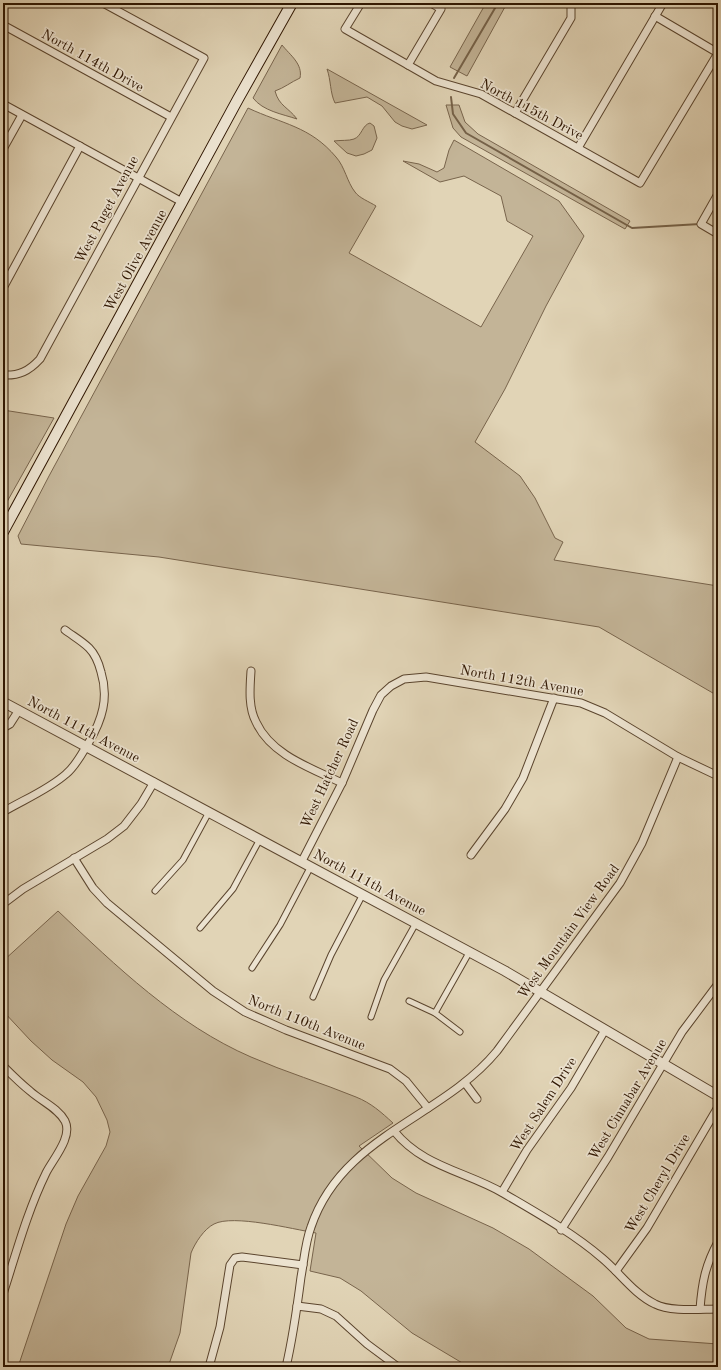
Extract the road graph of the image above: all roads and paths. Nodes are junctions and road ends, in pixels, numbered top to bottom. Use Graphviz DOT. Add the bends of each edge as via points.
graph roads {
  1 [pos="103,3"];
  2 [pos="292,3"];
  3 [pos="361,3"];
  4 [pos="431,3"];
  5 [pos="571,3"];
  6 [pos="663,3"];
  7 [pos="655,16"];
  8 [pos="3,25"];
  9 [pos="718,52"];
  10 [pos="408,66"];
  11 [pos="3,104"];
  12 [pos="516,113"];
  13 [pos="22,115"];
  14 [pos="171,117"];
  15 [pos="80,146"];
  16 [pos="578,148"];
  17 [pos="3,149"];
  18 [pos="138,178"];
  19 [pos="718,194"];
  20 [pos="182,202"];
  21 [pos="718,234"];
  22 [pos="3,288"];
  23 [pos="3,375"];
  24 [pos="3,532"];
  25 [pos="65,630"];
  26 [pos="251,671"];
  27 [pos="380,695"];
  28 [pos="554,698"];
  29 [pos="3,702"];
  30 [pos="19,710"];
  31 [pos="3,728"];
  32 [pos="86,746"];
  33 [pos="678,757"];
  34 [pos="718,776"];
  35 [pos="154,782"];
  36 [pos="342,783"];
  37 [pos="3,812"];
  38 [pos="209,812"];
  39 [pos="260,839"];
  40 [pos="471,855"];
  41 [pos="74,858"];
  42 [pos="302,861"];
  43 [pos="311,866"];
  44 [pos="155,890"];
  45 [pos="363,894"];
  46 [pos="3,904"];
  47 [pos="416,923"];
  48 [pos="200,928"];
  49 [pos="470,951"];
  50 [pos="252,968"];
  51 [pos="718,984"];
  52 [pos="541,991"];
  53 [pos="313,997"];
  54 [pos="409,1001"];
  55 [pos="436,1013"];
  56 [pos="370,1017"];
  57 [pos="605,1030"];
  58 [pos="460,1032"];
  59 [pos="663,1063"];
  60 [pos="3,1066"];
  61 [pos="465,1083"];
  62 [pos="718,1096"];
  63 [pos="477,1099"];
  64 [pos="718,1107"];
  65 [pos="428,1108"];
  66 [pos="394,1130"];
  67 [pos="502,1192"];
  68 [pos="561,1230"];
  69 [pos="718,1242"];
  70 [pos="303,1265"];
  71 [pos="616,1271"];
  72 [pos="3,1294"];
  73 [pos="297,1306"];
  74 [pos="700,1309"];
  75 [pos="718,1309"];
  76 [pos="209,1367"];
  77 [pos="286,1367"];
  78 [pos="398,1367"];
  1 -- 14 [label="street, West Puget Avenue" via="204,58"];
  2 -- 20 [label="main road, West Olive Avenue"];
  3 -- 10 [label="street, North 115th Drive" via="345,29"];
  4 -- 10 [label="street" via="441,9"];
  5 -- 12 [label="street" via="571,18"];
  6 -- 7 [label="street"];
  7 -- 9 [label="street"];
  7 -- 16 [label="street"];
  8 -- 14 [label="street, North 114th Drive"];
  9 -- 16 [label="street, North 115th Drive" via="640,184"];
  10 -- 12 [label="street, North 115th Drive" via="436,81 481,94"];
  11 -- 13 [label="street"];
  12 -- 16 [label="street, North 115th Drive"];
  13 -- 15 [label="street"];
  13 -- 17 [label="street"];
  14 -- 18 [label="street, West Puget Avenue"];
  15 -- 18 [label="street"];
  15 -- 22 [label="street"];
  18 -- 20 [label="street"];
  18 -- 23 [label="street, West Puget Avenue" via="40,359 29,370"];
  19 -- 21 [label="street" via="701,224"];
  20 -- 24 [label="main road, West Olive Avenue"];
  25 -- 32 [label="street" via="90,649 104,681 103,711"];
  26 -- 36 [label="street" via="250,700 255,722 271,744"];
  27 -- 28 [label="street, North 112th Avenue" via="391,686 418,677"];
  27 -- 36 [label="street, West Hatcher Road"];
  28 -- 33 [label="street, North 112th Avenue" via="592,707"];
  28 -- 40 [label="street" via="523,778 505,809"];
  29 -- 30 [label="street, North 111th Avenue"];
  30 -- 31 [label="street" via="10,724"];
  30 -- 32 [label="street, North 111th Avenue"];
  32 -- 35 [label="street, North 111th Avenue"];
  32 -- 37 [label="street" via="71,769 60,780"];
  33 -- 34 [label="street, North 112th Avenue"];
  33 -- 52 [label="street, West Mountain View Road" via="627,872"];
  35 -- 38 [label="street, North 111th Avenue"];
  35 -- 41 [label="street" via="124,826 107,840"];
  36 -- 42 [label="street, West Hatcher Road"];
  38 -- 39 [label="street, North 111th Avenue"];
  38 -- 44 [label="street" via="182,860"];
  39 -- 42 [label="street, North 111th Avenue"];
  39 -- 48 [label="street" via="233,889"];
  41 -- 46 [label="street"];
  41 -- 65 [label="street, North 110th Avenue" via="93,888 107,903 213,991 262,1021 390,1069 406,1081"];
  42 -- 43 [label="street, North 111th Avenue"];
  43 -- 45 [label="street, North 111th Avenue"];
  43 -- 50 [label="street" via="280,925"];
  45 -- 47 [label="street, North 111th Avenue"];
  45 -- 53 [label="street" via="331,955"];
  47 -- 49 [label="street, North 111th Avenue"];
  47 -- 56 [label="street" via="384,980"];
  49 -- 52 [label="street, North 111th Avenue"];
  49 -- 55 [label="street"];
  51 -- 59 [label="street, West Cinnabar Avenue" via="682,1032"];
  52 -- 57 [label="street, North 111th Avenue"];
  52 -- 61 [label="street, West Mountain View Road" via="484,1067"];
  54 -- 55 [label="street"];
  55 -- 58 [label="street"];
  57 -- 59 [label="street, North 111th Avenue"];
  57 -- 67 [label="street, West Salem Drive" via="571,1088 527,1150"];
  59 -- 62 [label="street, North 111th Avenue"];
  59 -- 68 [label="street, West Cinnabar Avenue" via="608,1157"];
  60 -- 72 [label="street" via="30,1092 58,1112 65,1121 68,1131 30,1211"];
  61 -- 63 [label="street"];
  61 -- 65 [label="street, West Mountain View Road"];
  64 -- 71 [label="street, West Cheryl Drive" via="647,1228"];
  65 -- 66 [label="street, West Mountain View Road"];
  66 -- 67 [label="street" via="406,1145 420,1155"];
  66 -- 70 [label="street, West Mountain View Road" via="360,1155 333,1183 310,1227"];
  67 -- 68 [label="street"];
  68 -- 71 [label="street" via="602,1258"];
  69 -- 74 [label="street" via="709,1258 702,1280"];
  70 -- 73 [label="street, West Mountain View Road"];
  70 -- 76 [label="street" via="246,1257 232,1261 220,1327"];
  71 -- 74 [label="street" via="640,1295 656,1305"];
  73 -- 77 [label="street, West Mountain View Road"];
  73 -- 78 [label="street" via="321,1309 336,1316"];
  74 -- 75 [label="street"];
}
